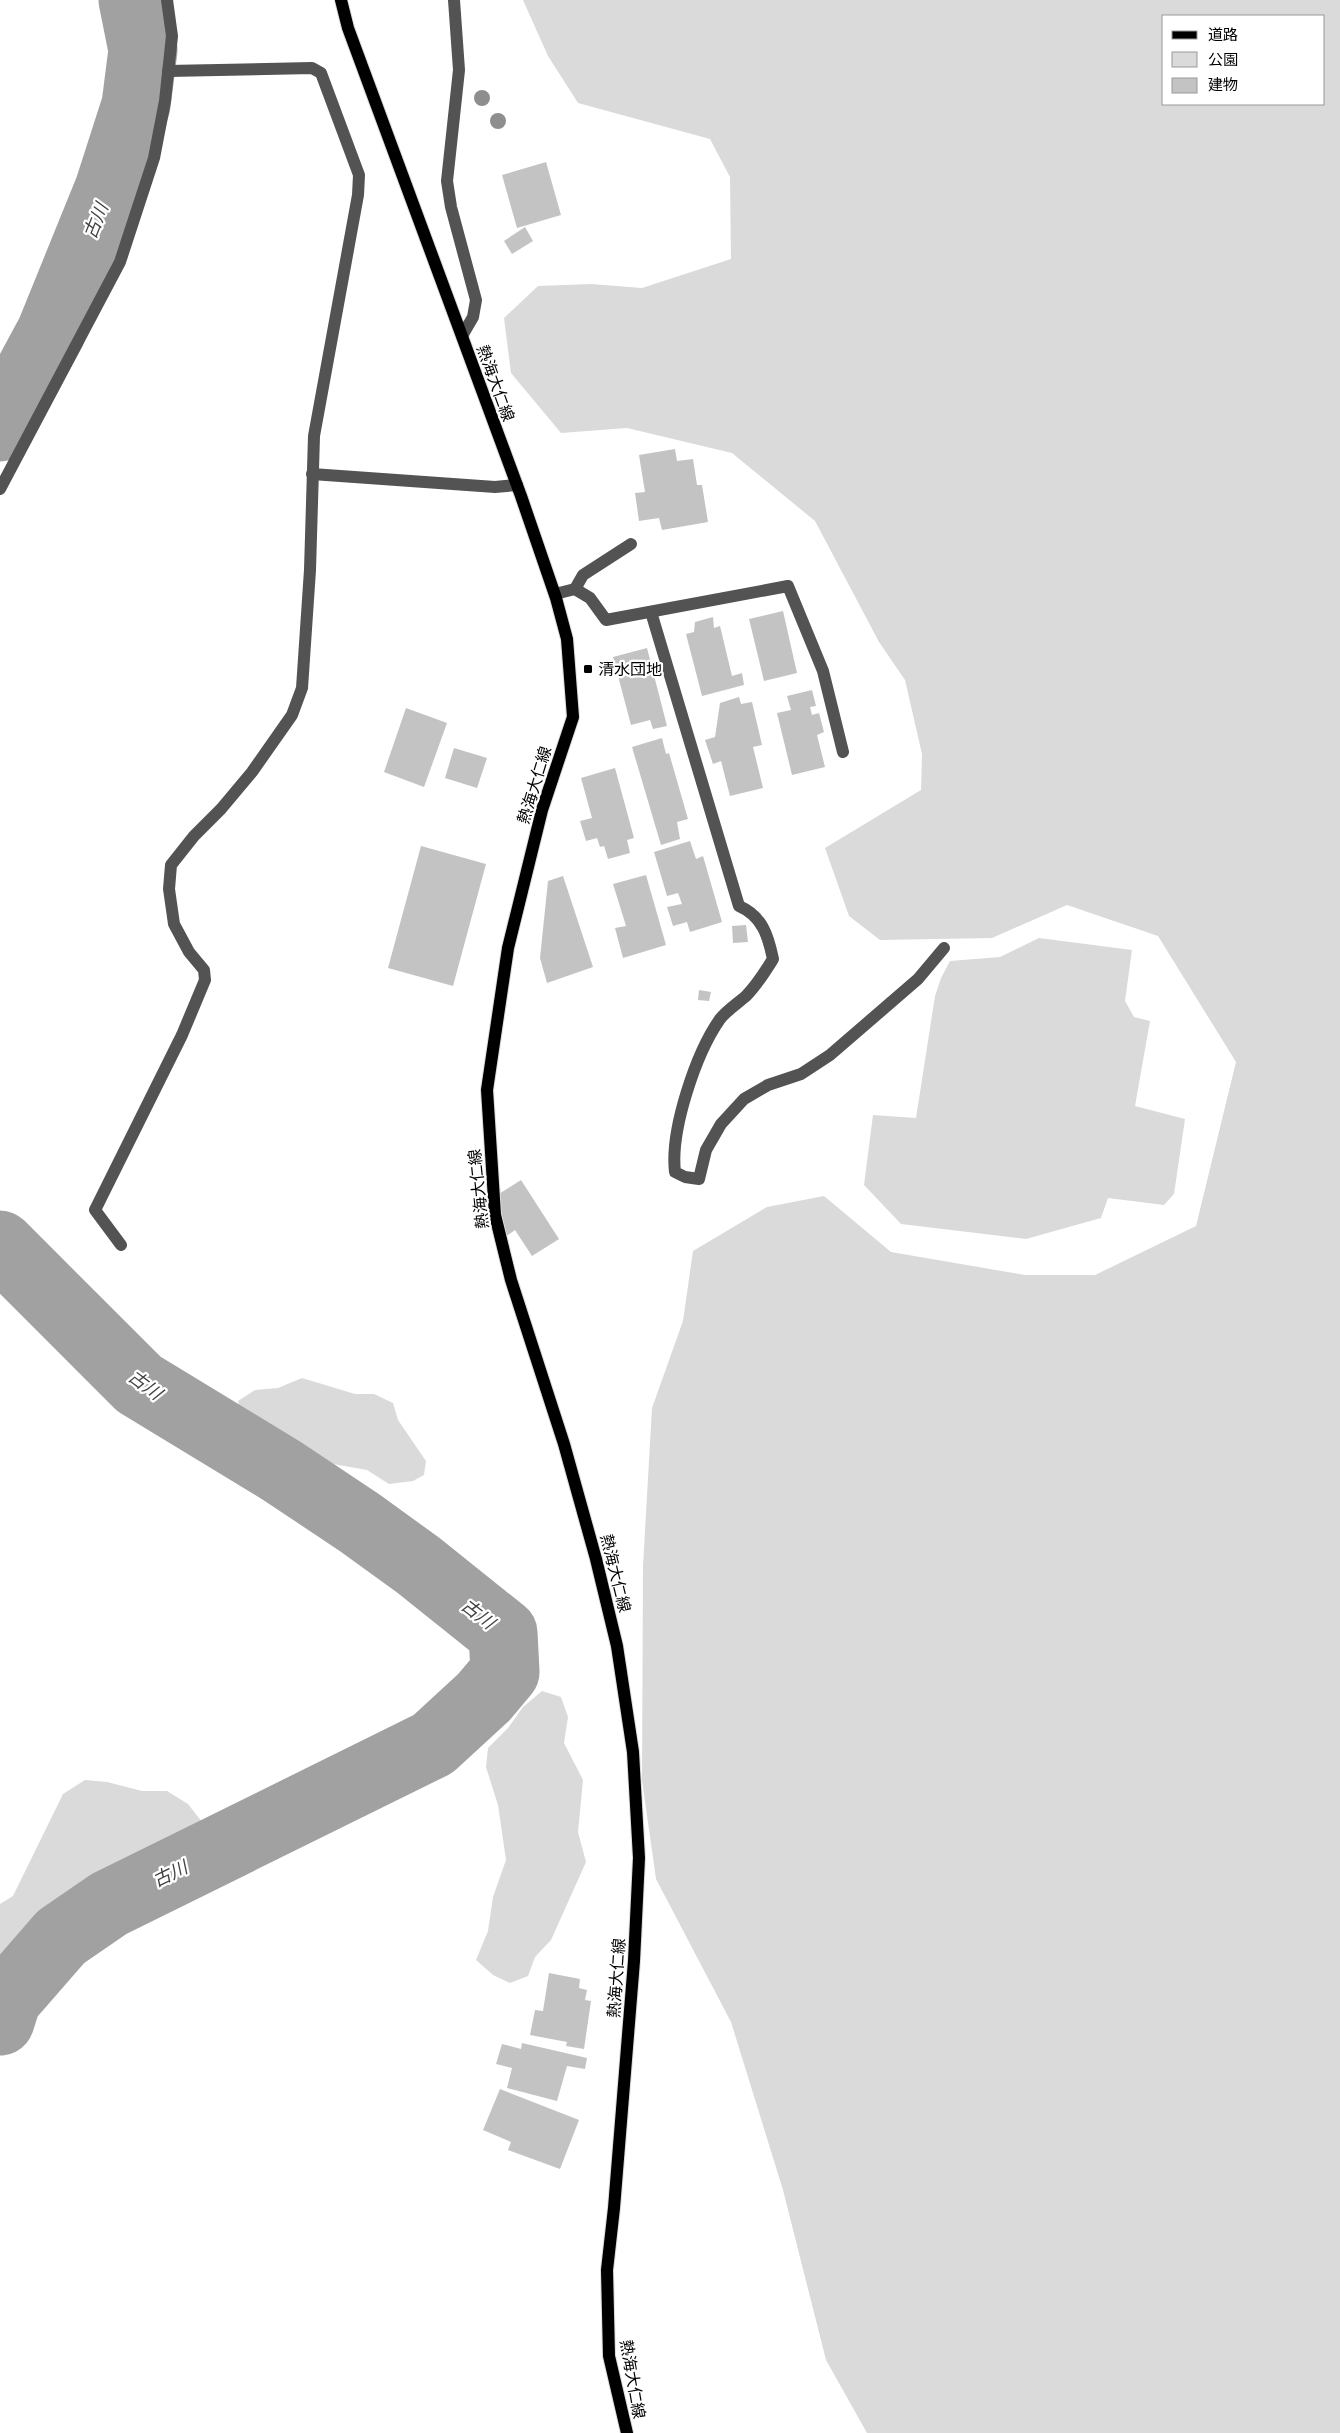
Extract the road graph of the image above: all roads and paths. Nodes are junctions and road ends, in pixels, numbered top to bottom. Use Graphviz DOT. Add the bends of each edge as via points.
graph roads {
  1 [pos="167,0"];
  2 [pos="341,0"];
  3 [pos="454,0"];
  4 [pos="168,71"];
  5 [pos="462,336"];
  6 [pos="312,474"];
  7 [pos="517,485"];
  8 [pos="0,489"];
  9 [pos="630,544"];
  10 [pos="575,589"];
  11 [pos="555,594"];
  12 [pos="651,612"];
  13 [pos="843,752"];
  14 [pos="944,948"];
  15 [pos="122,1245"];
  16 [pos="627,2433"];
  1 -- 4 [label="street" via="172,36"];
  2 -- 5 [label="main road, 熱海大仁線" via="348,28"];
  3 -- 5 [label="street" via="459,70 447,181 476,300 474,317"];
  4 -- 6 [label="street" via="312,68 321,73 359,176 314,436"];
  4 -- 8 [label="street" via="154,158 120,262"];
  5 -- 7 [label="main road, 熱海大仁線"];
  6 -- 7 [label="street" via="496,487"];
  6 -- 15 [label="street" via="302,688 292,715 252,772 171,865 169,890 174,924 189,952 204,970 204,980 182,1035 95,1210"];
  7 -- 11 [label="main road, 熱海大仁線"];
  9 -- 10 [label="street" via="583,575"];
  10 -- 11 [label="street"];
  10 -- 12 [label="street" via="590,598 606,620"];
  11 -- 16 [label="main road, 熱海大仁線" via="567,639 573,717 542,810 508,948 487,1100 495,1215 511,1280 564,1444 596,1559 617,1646 633,1752 639,1858 607,2270 609,2356"];
  12 -- 13 [label="street" via="788,586 823,671"];
  12 -- 14 [label="street" via="739,906 762,922 773,959 748,994 721,1018 695,1064 673,1158 675,1172 699,1179 706,1150 721,1124 744,1099 768,1085 800,1074 830,1055 918,979"];
}
